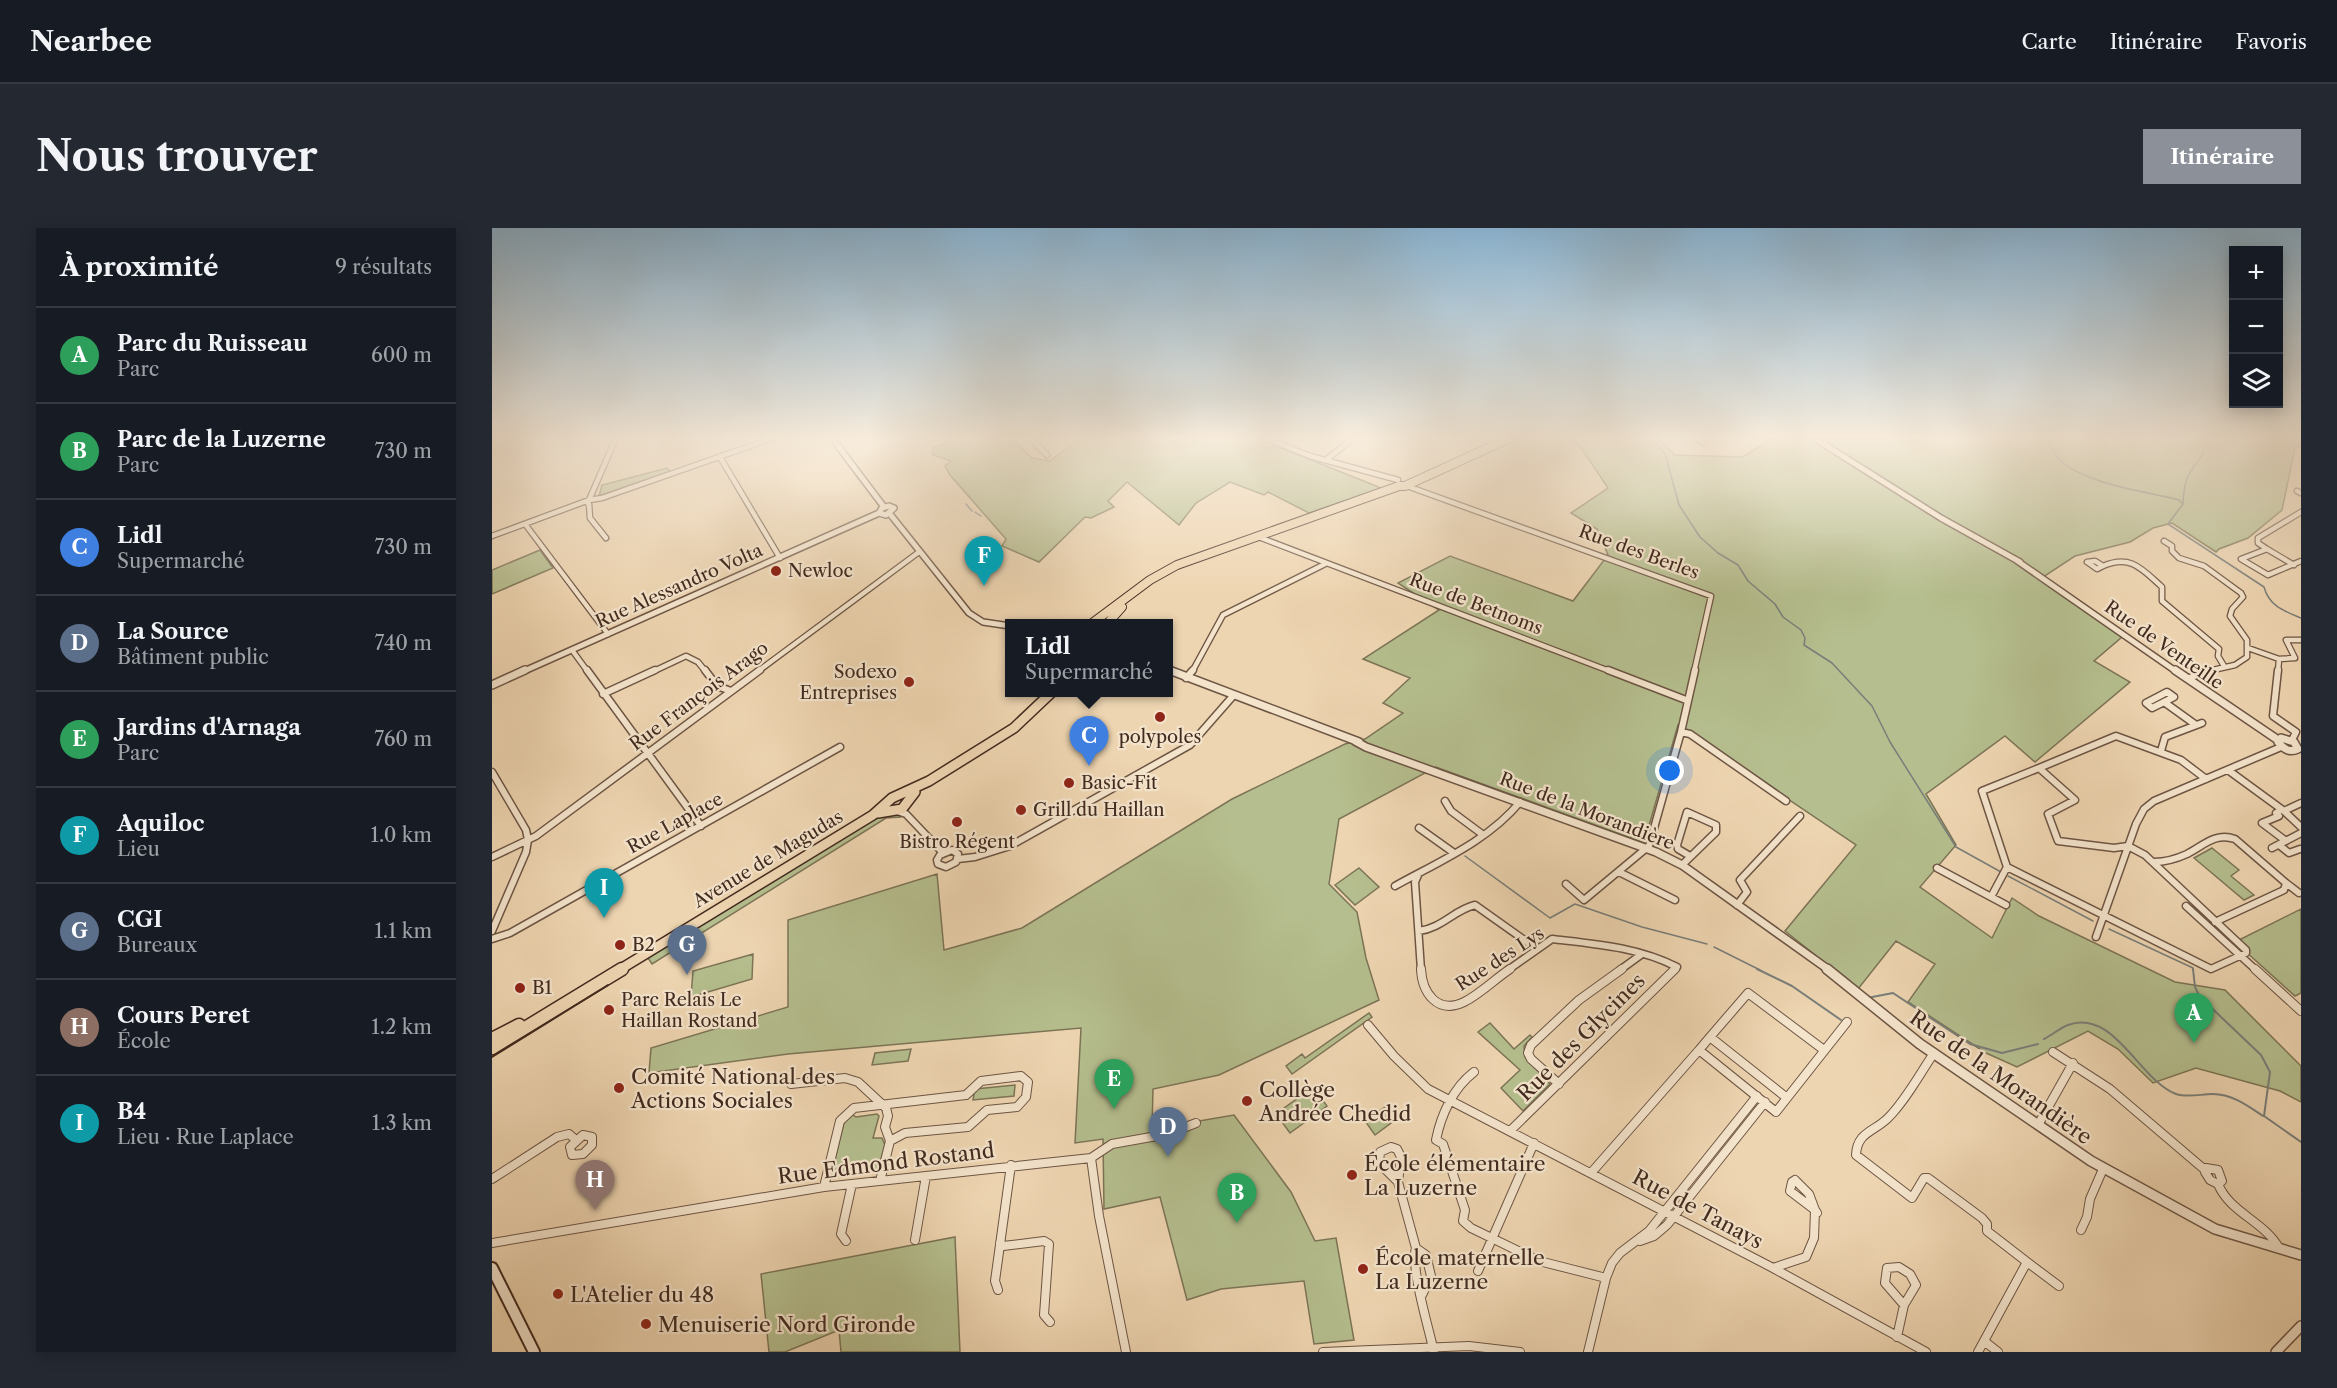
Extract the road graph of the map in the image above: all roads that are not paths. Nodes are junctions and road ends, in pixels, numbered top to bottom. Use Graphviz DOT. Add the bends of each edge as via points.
graph roads {
  1 [pos="592,490"];
  2 [pos="624,490"];
  3 [pos="740,490"];
  4 [pos="871,490"];
  5 [pos="1384,490"];
  6 [pos="1422,490"];
  7 [pos="1897,490"];
  8 [pos="587,501"];
  9 [pos="884,507"];
  10 [pos="2301,512"];
  11 [pos="879,513"];
  12 [pos="890,514"];
  13 [pos="525,524"];
  14 [pos="492,536"];
  15 [pos="1256,536"];
  16 [pos="606,538"];
  17 [pos="2164,541"];
  18 [pos="2267,549"];
  19 [pos="919,552"];
  20 [pos="780,558"];
  21 [pos="1194,559"];
  22 [pos="2301,561"];
  23 [pos="1325,564"];
  24 [pos="2294,565"];
  25 [pos="2104,567"];
  26 [pos="1098,619"];
  27 [pos="1111,619"];
  28 [pos="1005,625"];
  29 [pos="608,634"];
  30 [pos="2301,640"];
  31 [pos="2248,648"];
  32 [pos="572,650"];
  33 [pos="2295,658"];
  34 [pos="2279,659"];
  35 [pos="2301,664"];
  36 [pos="2224,666"];
  37 [pos="1173,672"];
  38 [pos="1186,678"];
  39 [pos="2187,679"];
  40 [pos="492,685"];
  41 [pos="730,692"];
  42 [pos="603,694"];
  43 [pos="1233,696"];
  44 [pos="1048,697"];
  45 [pos="1686,700"];
  46 [pos="2164,702"];
  47 [pos="1681,732"];
  48 [pos="2299,734"];
  49 [pos="2292,740"];
  50 [pos="2280,743"];
  51 [pos="840,747"];
  52 [pos="2160,751"];
  53 [pos="647,753"];
  54 [pos="2298,754"];
  55 [pos="2038,767"];
  56 [pos="2228,770"];
  57 [pos="492,772"];
  58 [pos="2206,779"];
  59 [pos="1445,801"];
  60 [pos="1786,801"];
  61 [pos="2301,803"];
  62 [pos="1519,804"];
  63 [pos="898,806"];
  64 [pos="2283,811"];
  65 [pos="1800,816"];
  66 [pos="701,826"];
  67 [pos="2301,826"];
  68 [pos="1419,828"];
  69 [pos="2301,833"];
  70 [pos="1482,834"];
  71 [pos="528,840"];
  72 [pos="2287,841"];
  73 [pos="2128,846"];
  74 [pos="2300,849"];
  75 [pos="1645,851"];
  76 [pos="942,853"];
  77 [pos="1454,853"];
  78 [pos="492,856"];
  79 [pos="1690,856"];
  80 [pos="958,859"];
  81 [pos="2154,862"];
  82 [pos="1682,865"];
  83 [pos="2007,867"];
  84 [pos="1937,868"];
  85 [pos="1619,872"];
  86 [pos="1419,873"];
  87 [pos="1706,883"];
  88 [pos="2286,884"];
  89 [pos="1566,885"];
  90 [pos="1395,886"];
  91 [pos="2299,893"];
  92 [pos="1991,897"];
  93 [pos="1675,900"];
  94 [pos="1737,905"];
  95 [pos="2006,905"];
  96 [pos="2186,906"];
  97 [pos="2103,916"];
  98 [pos="2215,922"];
  99 [pos="492,931"];
  100 [pos="1419,931"];
  101 [pos="2096,937"];
  102 [pos="492,939"];
  103 [pos="1537,949"];
  104 [pos="648,951"];
  105 [pos="1642,954"];
  106 [pos="2241,956"];
  107 [pos="1677,967"];
  108 [pos="2301,1011"];
  109 [pos="1847,1022"];
  110 [pos="1368,1025"];
  111 [pos="509,1030"];
  112 [pos="1710,1037"];
  113 [pos="492,1039"];
  114 [pos="492,1044"];
  115 [pos="492,1048"];
  116 [pos="1699,1050"];
  117 [pos="1824,1050"];
  118 [pos="2053,1052"];
  119 [pos="1934,1053"];
  120 [pos="2073,1063"];
  121 [pos="1474,1072"];
  122 [pos="791,1084"];
  123 [pos="1559,1084"];
  124 [pos="1757,1096"];
  125 [pos="1787,1098"];
  126 [pos="1452,1101"];
  127 [pos="1765,1102"];
  128 [pos="881,1104"];
  129 [pos="1196,1123"];
  130 [pos="2038,1125"];
  131 [pos="1510,1131"];
  132 [pos="576,1140"];
  133 [pos="890,1141"];
  134 [pos="1534,1143"];
  135 [pos="1091,1158"];
  136 [pos="1011,1165"];
  137 [pos="2103,1169"];
  138 [pos="1591,1173"];
  139 [pos="926,1176"];
  140 [pos="492,1179"];
  141 [pos="880,1181"];
  142 [pos="1398,1182"];
  143 [pos="852,1184"];
  144 [pos="824,1187"];
  145 [pos="1664,1212"];
  146 [pos="1817,1213"];
  147 [pos="1673,1217"];
  148 [pos="2081,1230"];
  149 [pos="915,1239"];
  150 [pos="1492,1239"];
  151 [pos="846,1241"];
  152 [pos="492,1242"];
  153 [pos="1000,1243"];
  154 [pos="1630,1246"];
  155 [pos="1416,1248"];
  156 [pos="2279,1248"];
  157 [pos="2301,1255"];
  158 [pos="2027,1262"];
  159 [pos="492,1268"];
  160 [pos="1773,1268"];
  161 [pos="1478,1271"];
  162 [pos="1606,1278"];
  163 [pos="2060,1286"];
  164 [pos="998,1290"];
  165 [pos="1422,1295"];
  166 [pos="1904,1305"];
  167 [pos="1050,1322"];
  168 [pos="2301,1326"];
  169 [pos="1897,1337"];
  170 [pos="1984,1341"];
  171 [pos="1434,1349"];
  172 [pos="534,1352"];
  173 [pos="1126,1352"];
  174 [pos="1323,1352"];
  175 [pos="1520,1352"];
  176 [pos="1588,1352"];
  177 [pos="1926,1352"];
  178 [pos="1978,1352"];
  179 [pos="1998,1352"];
  180 [pos="2276,1352"];
  1 -- 8 [label="street"];
  2 -- 8 [label="street"];
  3 -- 20 [label="street"];
  4 -- 9 [label="street"];
  5 -- 15 [label="main road"];
  6 -- 45 [label="street, Rue des Berles" via="1712,596"];
  7 -- 39 [label="street, Rue de Venteille" via="2016,560"];
  8 -- 13 [label="street"];
  8 -- 16 [label="street" via="590,518"];
  9 -- 11 [label="street"];
  9 -- 12 [label="street" via="893,507"];
  10 -- 18 [label="street" via="2284,518 2258,538 2258,543"];
  11 -- 12 [label="street"];
  11 -- 20 [label="street, Rue Alessandro Volta"];
  12 -- 19 [label="street"];
  13 -- 14 [label="street"];
  13 -- 29 [label="street"];
  15 -- 21 [label="main road"];
  15 -- 23 [label="street, Rue de Betnoms"];
  17 -- 31 [label="street" via="2179,558 2204,566 2241,593 2243,597 2230,616 2247,640"];
  18 -- 24 [label="street"];
  18 -- 24 [label="street" via="2241,559 2268,575"];
  19 -- 28 [label="street" via="969,613 983,622"];
  19 -- 41 [label="street, Rue François Arago"];
  20 -- 29 [label="street, Rue Alessandro Volta"];
  21 -- 26 [label="main road" via="1162,572"];
  21 -- 27 [label="main road" via="1144,589"];
  22 -- 24 [label="street"];
  23 -- 38 [label="street" via="1223,615 1214,626 1201,660"];
  23 -- 45 [label="street, Rue de Betnoms"];
  25 -- 36 [label="street" via="2122,560 2134,563 2162,587 2162,601 2219,649"];
  29 -- 32 [label="street, Rue Alessandro Volta"];
  30 -- 33 [label="street" via="2286,640"];
  31 -- 34 [label="street"];
  31 -- 36 [label="street" via="2242,662"];
  32 -- 40 [label="street, Rue Alessandro Volta"];
  32 -- 42 [label="street"];
  33 -- 34 [label="street"];
  33 -- 35 [label="street"];
  34 -- 48 [label="street" via="2273,716"];
  36 -- 39 [label="street"];
  37 -- 38 [label="street, Rue de la Morandière"];
  38 -- 43 [label="street, Rue de la Morandière"];
  39 -- 50 [label="street, Rue de Venteille"];
  41 -- 42 [label="street" via="719,688 694,659 686,656"];
  41 -- 53 [label="street, Rue François Arago"];
  42 -- 53 [label="street"];
  43 -- 62 [label="street, Rue de la Morandière"];
  43 -- 80 [label="street" via="1190,745 1001,850"];
  44 -- 63 [label="main road, Avenue de Magudas" via="1014,728 929,781"];
  45 -- 47 [label="street, Rue des Berles"];
  46 -- 52 [label="street" via="2199,724 2165,736"];
  47 -- 60 [label="street" via="1690,734"];
  47 -- 75 [label="street, Rue des Berles" via="1654,832"];
  48 -- 49 [label="street"];
  49 -- 50 [label="street" via="2284,738"];
  49 -- 54 [label="street" via="2298,746"];
  50 -- 54 [label="street"];
  50 -- 56 [label="street"];
  51 -- 66 [label="street, Rue Laplace"];
  52 -- 55 [label="street" via="2116,736"];
  52 -- 58 [label="street" via="2181,760"];
  53 -- 66 [label="street"];
  53 -- 71 [label="street, Rue François Arago"];
  55 -- 73 [label="street" via="2075,800 2048,814 2058,841"];
  55 -- 83 [label="street" via="1982,791"];
  56 -- 58 [label="street"];
  56 -- 64 [label="street"];
  57 -- 71 [label="street"];
  58 -- 73 [label="street" via="2144,809"];
  59 -- 70 [label="street" via="1451,811"];
  61 -- 64 [label="street"];
  62 -- 70 [label="street" via="1512,814"];
  62 -- 75 [label="street, Rue de la Morandière"];
  63 -- 76 [label="street"];
  63 -- 104 [label="main road, Avenue de Magudas" via="873,815"];
  64 -- 67 [label="street"];
  64 -- 72 [label="street" via="2262,823"];
  65 -- 94 [label="street" via="1740,880 1748,892"];
  66 -- 102 [label="street, Rue Laplace" via="510,933"];
  68 -- 77 [label="street"];
  69 -- 72 [label="street"];
  70 -- 77 [label="street"];
  71 -- 78 [label="street, Rue François Arago"];
  71 -- 99 [label="street"];
  72 -- 74 [label="street"];
  72 -- 74 [label="street" via="2275,847 2289,853"];
  73 -- 81 [label="street"];
  73 -- 97 [label="street"];
  75 -- 82 [label="street, Rue de la Morandière"];
  75 -- 85 [label="street"];
  75 -- 87 [label="street, Rue de la Morandière"];
  76 -- 80 [label="street" via="954,851"];
  76 -- 80 [label="street" via="937,860 940,866 950,866"];
  77 -- 86 [label="street"];
  79 -- 79 [label="street" via="1677,845 1687,812 1717,828"];
  79 -- 82 [label="street"];
  81 -- 88 [label="street" via="2168,861 2225,836 2235,839"];
  81 -- 98 [label="street"];
  82 -- 87 [label="street, Rue de la Morandière"];
  83 -- 92 [label="street"];
  83 -- 97 [label="street"];
  84 -- 92 [label="street"];
  85 -- 89 [label="street" via="1584,900"];
  85 -- 93 [label="street"];
  86 -- 90 [label="street"];
  86 -- 100 [label="street, Rue des Lys" via="1414,882"];
  87 -- 94 [label="street, Rue de la Morandière"];
  88 -- 91 [label="street"];
  88 -- 98 [label="street" via="2284,890"];
  92 -- 95 [label="street"];
  94 -- 119 [label="street, Rue de la Morandière" via="1832,972"];
  96 -- 106 [label="street"];
  97 -- 101 [label="street"];
  97 -- 106 [label="street" via="2211,969"];
  98 -- 106 [label="street" via="2246,950"];
  100 -- 103 [label="street" via="1439,928 1475,905"];
  100 -- 103 [label="street, Rue des Lys" via="1422,985 1430,998 1444,1005 1462,1002"];
  103 -- 105 [label="street, Rue des Lys" via="1552,939 1618,946"];
  104 -- 111 [label="main road, Avenue de Magudas"];
  104 -- 115 [label="main road, Avenue de Magudas"];
  105 -- 107 [label="street, Rue des Lys"];
  105 -- 123 [label="street" via="1580,1000 1531,1045 1531,1059"];
  106 -- 108 [label="street"];
  107 -- 123 [label="street, Rue des Glycines"];
  109 -- 117 [label="street"];
  110 -- 126 [label="street, Rue de Tanays" via="1419,1082"];
  111 -- 113 [label="main road, Avenue de Magudas"];
  111 -- 114 [label="main road"];
  112 -- 116 [label="street"];
  112 -- 117 [label="street" via="1748,993"];
  112 -- 125 [label="street"];
  116 -- 124 [label="street"];
  116 -- 138 [label="street"];
  117 -- 125 [label="street"];
  118 -- 120 [label="street"];
  119 -- 130 [label="street, Rue de la Morandière"];
  119 -- 158 [label="street" via="1887,1120 1866,1131 1856,1155 1912,1198 1924,1178 1928,1178 1982,1218 1988,1231"];
  120 -- 130 [label="street"];
  120 -- 156 [label="street" via="2120,1096 2205,1170 2211,1167 2221,1174 2221,1192 2269,1231"];
  121 -- 126 [label="street" via="1463,1078"];
  122 -- 128 [label="street" via="845,1078 858,1082"];
  123 -- 131 [label="street, Rue des Glycines"];
  124 -- 127 [label="street"];
  124 -- 145 [label="street"];
  125 -- 127 [label="street" via="1776,1112"];
  126 -- 131 [label="street, Rue de Tanays"];
  126 -- 150 [label="street" via="1436,1140 1443,1144 1465,1210 1463,1221"];
  127 -- 147 [label="street"];
  128 -- 133 [label="street" via="888,1116 885,1127"];
  128 -- 133 [label="street" via="966,1095 981,1081 1021,1076 1028,1082 1026,1097 1017,1107 987,1110 968,1127 905,1133"];
  128 -- 144 [label="street" via="854,1108 840,1121"];
  129 -- 135 [label="street" via="1168,1134 1112,1144"];
  130 -- 137 [label="street, Rue de la Morandière"];
  131 -- 134 [label="street, Rue de Tanays"];
  132 -- 140 [label="street" via="569,1134 557,1137"];
  133 -- 141 [label="street"];
  134 -- 138 [label="street, Rue de Tanays"];
  134 -- 150 [label="street"];
  135 -- 136 [label="street, Rue Edmond Rostand"];
  135 -- 173 [label="street"];
  136 -- 139 [label="street, Rue Edmond Rostand"];
  136 -- 153 [label="street"];
  137 -- 148 [label="street"];
  137 -- 156 [label="street, Rue de la Morandière" via="2215,1229"];
  138 -- 145 [label="street, Rue de Tanays"];
  139 -- 141 [label="street, Rue Edmond Rostand"];
  139 -- 149 [label="street"];
  141 -- 143 [label="street, Rue Edmond Rostand"];
  142 -- 155 [label="street"];
  143 -- 144 [label="street, Rue Edmond Rostand"];
  143 -- 151 [label="street" via="841,1234"];
  144 -- 152 [label="street, Rue Edmond Rostand"];
  145 -- 147 [label="street, Rue de Tanays"];
  145 -- 154 [label="street"];
  146 -- 160 [label="street" via="1806,1257"];
  147 -- 154 [label="street" via="1660,1231"];
  147 -- 160 [label="street, Rue de Tanays"];
  150 -- 161 [label="street"];
  150 -- 162 [label="street" via="1539,1261"];
  153 -- 164 [label="street" via="995,1281"];
  153 -- 167 [label="street" via="1049,1244 1044,1315"];
  154 -- 162 [label="street" via="1612,1263"];
  155 -- 165 [label="street"];
  155 -- 165 [label="street" via="1426,1255 1431,1276"];
  156 -- 157 [label="street, Rue de la Morandière"];
  158 -- 163 [label="street"];
  158 -- 170 [label="street"];
  159 -- 172 [label="main road"];
  160 -- 169 [label="street, Rue de Tanays"];
  162 -- 176 [label="street"];
  165 -- 171 [label="street"];
  166 -- 169 [label="street"];
  168 -- 180 [label="street"];
  169 -- 177 [label="street, Rue de Tanays"];
  170 -- 178 [label="street"];
  170 -- 179 [label="street"];
  171 -- 174 [label="street"];
  171 -- 175 [label="street" via="1469,1346"];
}
